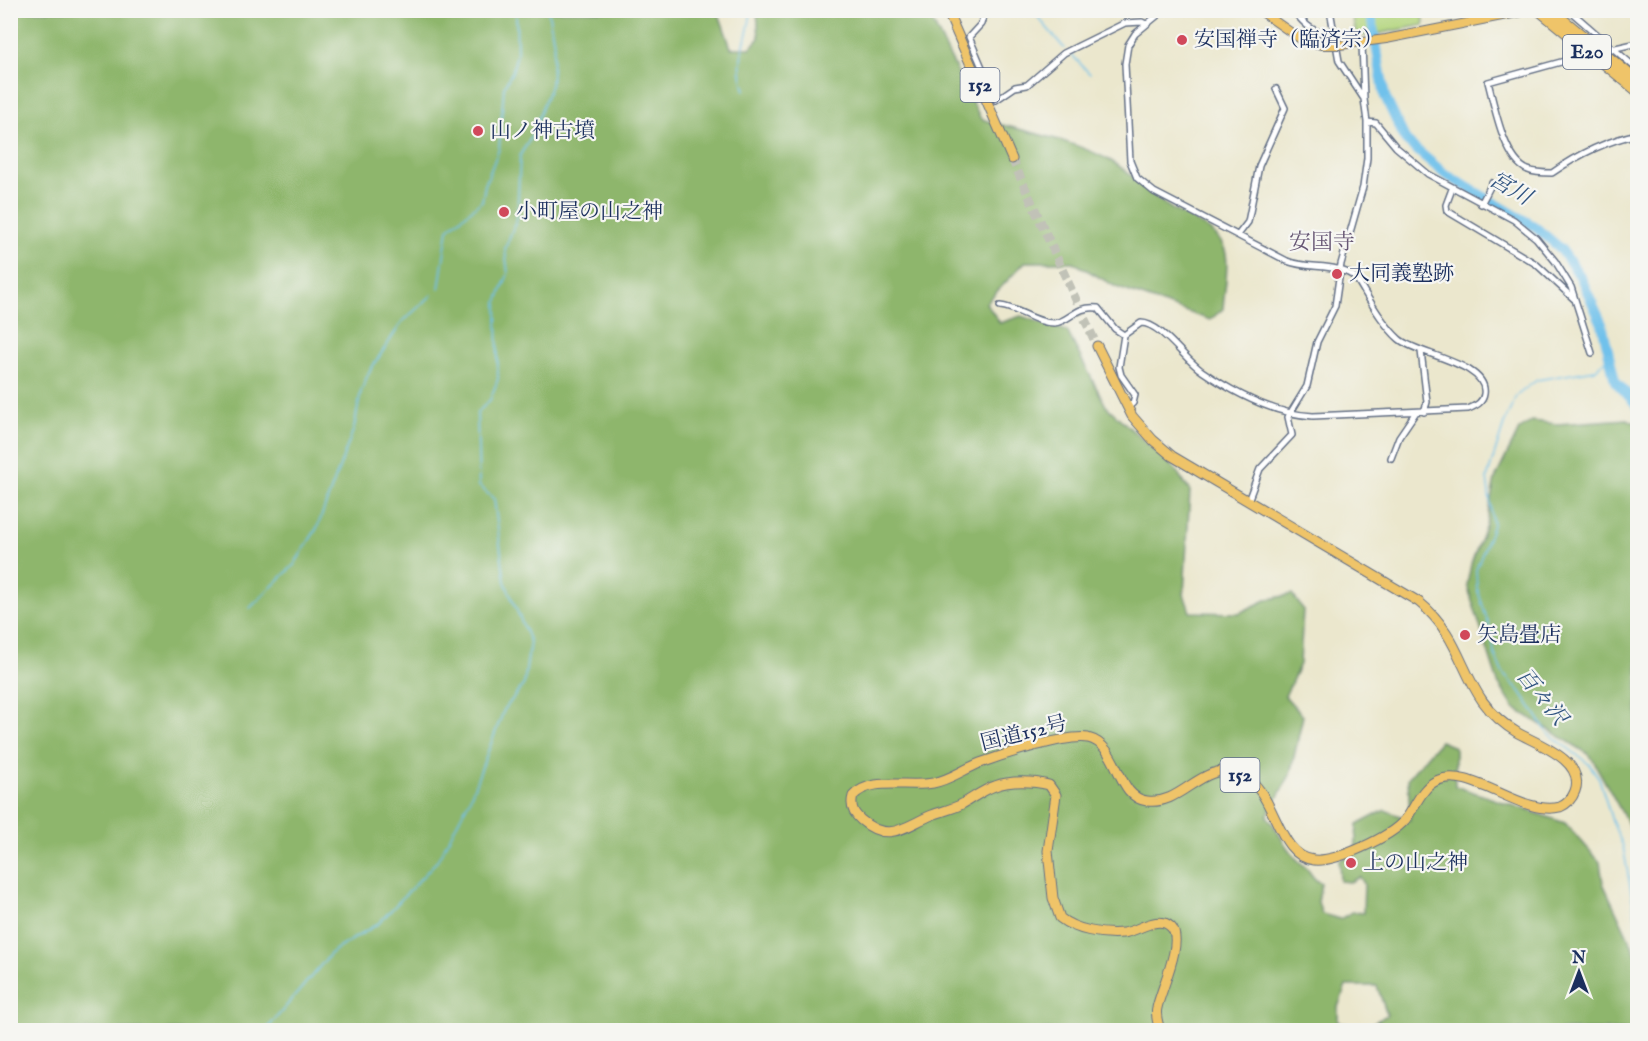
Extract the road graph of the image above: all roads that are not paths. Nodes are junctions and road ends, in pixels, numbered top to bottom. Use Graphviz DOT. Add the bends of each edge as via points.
graph roads {
  1 [pos="947,10"];
  2 [pos="985,10"];
  3 [pos="1164,10"];
  4 [pos="1259,10"];
  5 [pos="1293,10"];
  6 [pos="1330,10"];
  7 [pos="1533,10"];
  8 [pos="1538,10"];
  9 [pos="1552,10"];
  10 [pos="1569,10"];
  11 [pos="1146,24"];
  12 [pos="1333,33"];
  13 [pos="1364,42"];
  14 [pos="1638,43"];
  15 [pos="1612,48"];
  16 [pos="1638,70"];
  17 [pos="1638,81"];
  18 [pos="1276,89"];
  19 [pos="1638,92"];
  20 [pos="1364,99"];
  21 [pos="1367,122"];
  22 [pos="1638,134"];
  23 [pos="1012,159"];
  24 [pos="1492,184"];
  25 [pos="1452,189"];
  26 [pos="1482,202"];
  27 [pos="1238,235"];
  28 [pos="1340,269"];
  29 [pos="1575,299"];
  30 [pos="1000,306"];
  31 [pos="1124,335"];
  32 [pos="1097,346"];
  33 [pos="1421,351"];
  34 [pos="1592,353"];
  35 [pos="1127,408"];
  36 [pos="1424,411"];
  37 [pos="1416,412"];
  38 [pos="1289,413"];
  39 [pos="1391,458"];
  40 [pos="1248,501"];
  41 [pos="1160,1030"];
  1 -- 23 [label="highway, 152"];
  2 -- 11 [label="street" via="981,24 969,37 996,100 1015,87 1027,85 1064,53 1125,23"];
  3 -- 11 [label="street"];
  4 -- 13 [label="main road, bridge" via="1302,40 1321,45"];
  5 -- 12 [label="street" via="1307,27"];
  6 -- 12 [label="street"];
  7 -- 13 [label="main road"];
  8 -- 19 [label="highway, E20, bridge"];
  9 -- 17 [label="highway, E20, bridge"];
  10 -- 15 [label="street"];
  11 -- 27 [label="street" via="1131,39 1126,56 1133,171 1154,192"];
  12 -- 20 [label="street" via="1339,61"];
  13 -- 20 [label="street"];
  14 -- 15 [label="street"];
  15 -- 16 [label="street"];
  15 -- 22 [label="street" via="1488,82 1500,127 1516,160 1526,170 1552,173 1603,143"];
  18 -- 27 [label="street" via="1285,108 1259,166 1248,222"];
  20 -- 21 [label="street"];
  21 -- 25 [label="street" via="1376,123 1408,159"];
  21 -- 28 [label="street" via="1363,187"];
  24 -- 26 [label="street"];
  25 -- 26 [label="street"];
  25 -- 29 [label="street" via="1447,211 1536,264"];
  26 -- 29 [label="street" via="1536,238 1555,261"];
  27 -- 28 [label="street" via="1298,265"];
  28 -- 33 [label="street" via="1356,278 1398,338"];
  28 -- 38 [label="street" via="1333,312 1317,342 1307,386"];
  29 -- 34 [label="street"];
  30 -- 31 [label="street" via="1051,322 1058,322 1078,309 1098,308"];
  31 -- 35 [label="street" via="1119,367 1135,395"];
  31 -- 38 [label="street" via="1134,326 1148,323 1203,372"];
  32 -- 35 [label="highway, 国道152号 / 152"];
  33 -- 36 [label="street" via="1427,387"];
  33 -- 36 [label="street" via="1473,372 1484,389 1479,403 1468,409"];
  35 -- 40 [label="highway, 国道152号 / 152" via="1143,430 1172,456"];
  36 -- 37 [label="street"];
  37 -- 38 [label="street" via="1313,416"];
  37 -- 39 [label="street"];
  38 -- 40 [label="street" via="1292,435 1260,470"];
  40 -- 41 [label="highway, 国道152号 / 152" via="1429,609 1449,633 1485,707 1509,727 1564,760 1576,775 1577,784 1566,804 1549,808 1445,778 1426,788 1395,830 1342,854 1314,860 1293,849 1262,792 1240,774 1211,773 1177,795 1149,802 1129,791 1114,762 1087,738 1015,752 934,783 873,785 852,796 856,815 873,827 893,832 960,805 995,785 1049,785 1056,795 1048,851 1053,898 1060,918 1075,926 1122,933 1163,923 1174,933 1171,963 1156,1009"];
}
